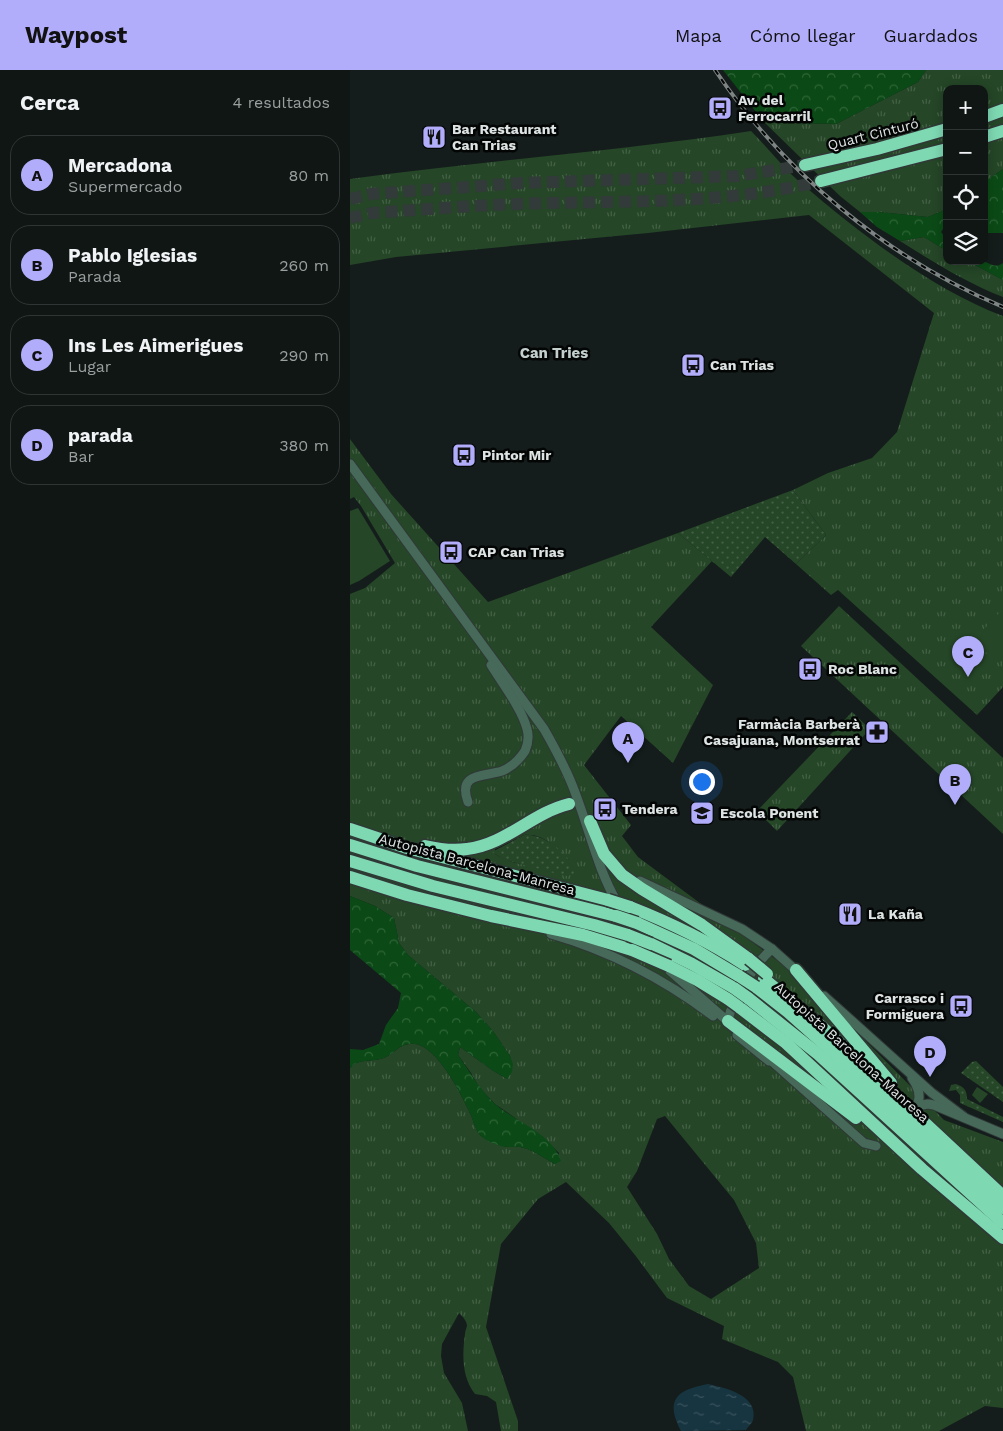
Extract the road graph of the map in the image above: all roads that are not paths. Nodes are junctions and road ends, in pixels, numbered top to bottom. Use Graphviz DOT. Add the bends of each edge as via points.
graph roads {
  1 [pos="1003,110"];
  2 [pos="988,116"];
  3 [pos="944,130"];
  4 [pos="1003,131"];
  5 [pos="988,136"];
  6 [pos="943,150"];
  7 [pos="806,166"];
  8 [pos="821,181"];
  9 [pos="350,464"];
  10 [pos="467,624"];
  11 [pos="573,801"];
  12 [pos="468,802"];
  13 [pos="590,822"];
  14 [pos="350,823"];
  15 [pos="350,829"];
  16 [pos="350,845"];
  17 [pos="350,861"];
  18 [pos="350,877"];
  19 [pos="491,916"];
  20 [pos="772,949"];
  21 [pos="784,960"];
  22 [pos="748,966"];
  23 [pos="796,970"];
  24 [pos="762,980"];
  25 [pos="731,994"];
  26 [pos="744,1003"];
  27 [pos="728,1021"];
  28 [pos="906,1069"];
  29 [pos="782,1071"];
  30 [pos="917,1106"];
  31 [pos="964,1117"];
  32 [pos="1003,1134"];
  33 [pos="876,1146"];
  34 [pos="922,1168"];
  35 [pos="1003,1196"];
  36 [pos="1003,1208"];
  37 [pos="1003,1223"];
  38 [pos="1003,1238"];
  1 -- 2 [label="highway"];
  3 -- 7 [label="highway, Quart Cinturó"];
  4 -- 5 [label="highway"];
  6 -- 8 [label="highway"];
  9 -- 10 [label="street"];
  10 -- 11 [label="street" via="544,729 561,760"];
  10 -- 12 [label="street" via="522,716 528,738 526,748 516,763 468,782 465,788"];
  11 -- 13 [label="street"];
  11 -- 14 [label="highway" via="486,844 467,849 452,850 399,840"];
  11 -- 27 [label="street" via="610,890 629,923 663,965"];
  13 -- 20 [label="street" via="610,856 637,879 742,929"];
  13 -- 22 [label="highway" via="604,854 622,875 702,925"];
  15 -- 22 [label="highway, bridge" via="407,848 630,907 692,934"];
  16 -- 22 [label="highway, Autopista Barcelona-Manresa, bridge" via="417,866 616,916 694,949"];
  17 -- 25 [label="highway, Autopista Barcelona-Manresa, bridge" via="433,886 594,925 651,944 692,964"];
  18 -- 19 [label="highway"];
  19 -- 25 [label="highway, bridge" via="583,935 632,950"];
  19 -- 29 [label="street" via="565,938 643,971 704,1009"];
  20 -- 21 [label="street"];
  20 -- 22 [label="street"];
  21 -- 22 [label="street" via="774,958"];
  21 -- 23 [label="street"];
  22 -- 24 [label="highway, Autopista Barcelona-Manresa, bridge"];
  22 -- 24 [label="highway, bridge"];
  22 -- 27 [label="street"];
  23 -- 28 [label="street"];
  23 -- 30 [label="highway" via="907,1101"];
  24 -- 30 [label="highway" via="783,993"];
  24 -- 36 [label="highway, Autopista Barcelona-Manresa" via="788,1012"];
  25 -- 26 [label="highway, Autopista Barcelona-Manresa, bridge"];
  26 -- 34 [label="highway"];
  26 -- 37 [label="highway, Autopista Barcelona-Manresa" via="818,1054"];
  27 -- 29 [label="street"];
  27 -- 34 [label="highway"];
  28 -- 30 [label="street" via="919,1094"];
  28 -- 31 [label="street"];
  29 -- 33 [label="street" via="864,1143"];
  30 -- 31 [label="street" via="934,1105"];
  30 -- 35 [label="highway"];
  31 -- 32 [label="street"];
  34 -- 38 [label="highway"];
}
